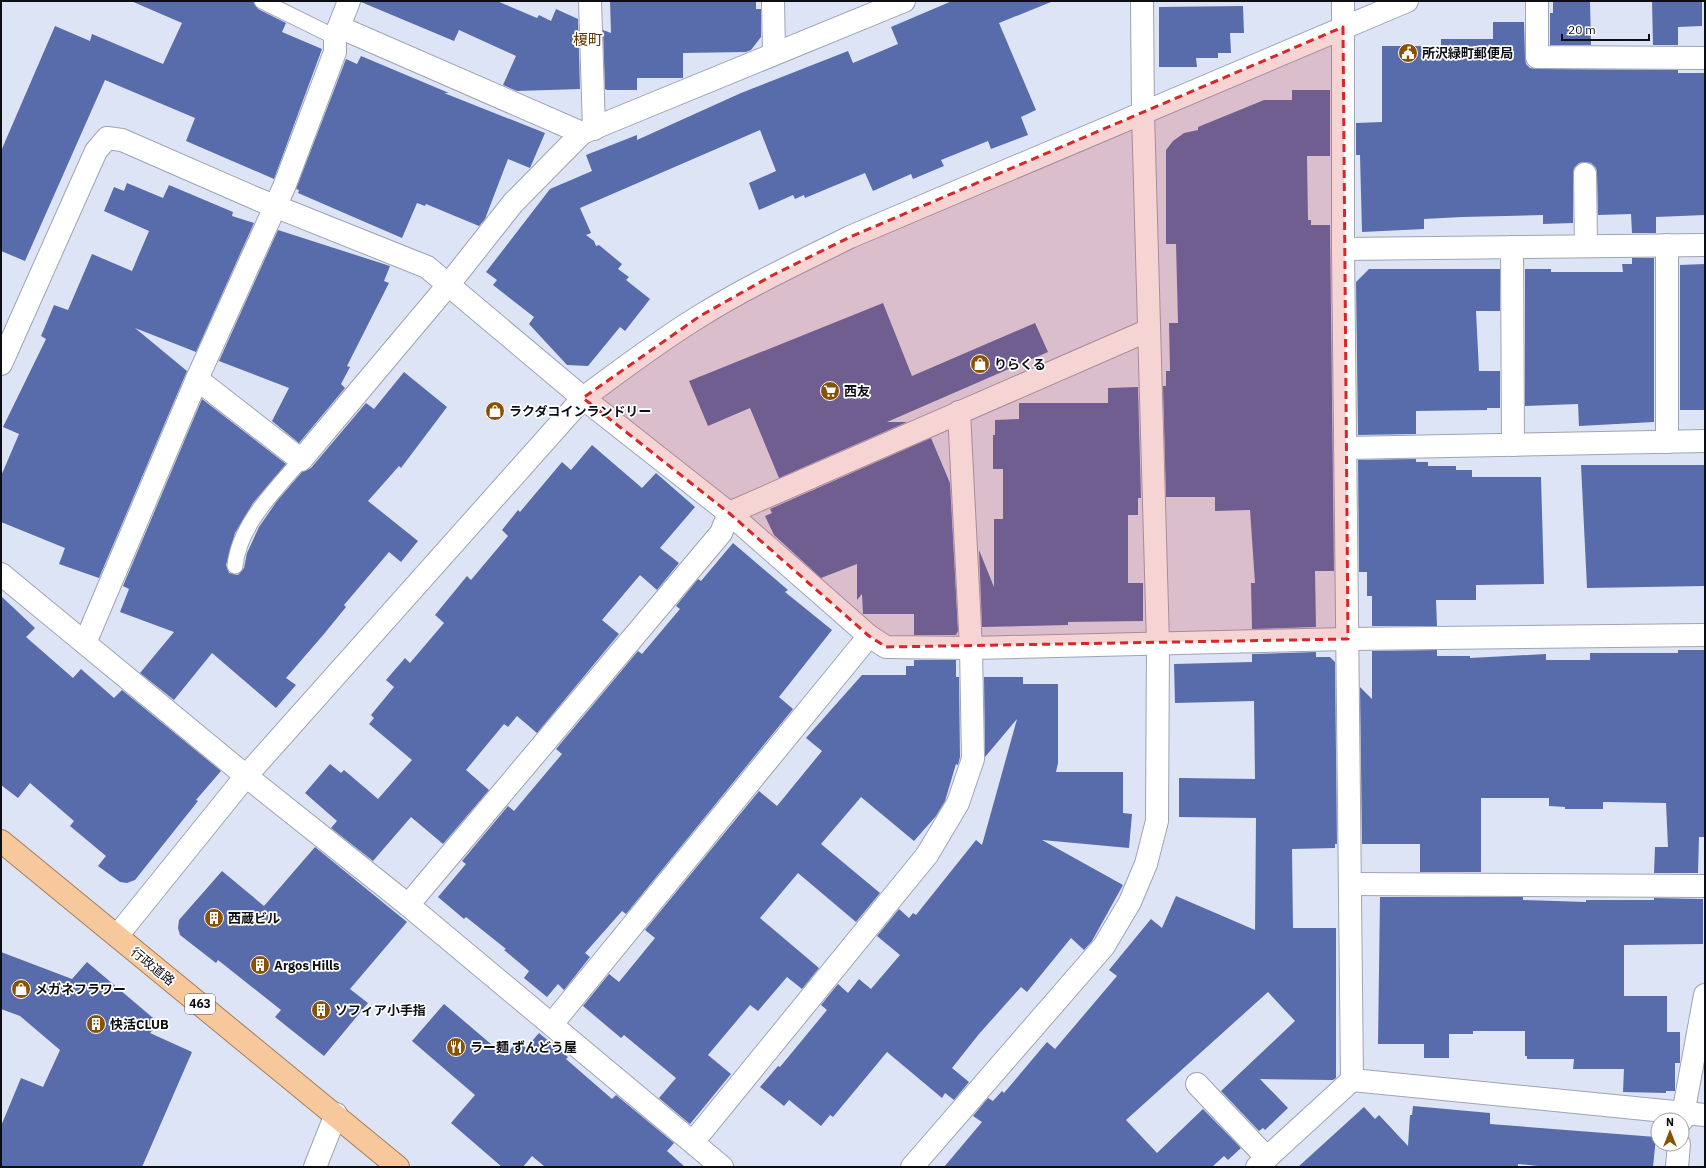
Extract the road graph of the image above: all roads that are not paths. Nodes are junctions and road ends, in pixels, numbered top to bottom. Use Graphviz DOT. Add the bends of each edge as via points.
graph roads {
  1 [pos="262,1"];
  2 [pos="349,1"];
  3 [pos="590,1"];
  4 [pos="773,1"];
  5 [pos="904,1"];
  6 [pos="1142,1"];
  7 [pos="1343,1"];
  8 [pos="1407,1"];
  9 [pos="1537,1"];
  10 [pos="1343,27"];
  11 [pos="337,32"];
  12 [pos="774,53"];
  13 [pos="1705,58"];
  14 [pos="1143,113"];
  15 [pos="588,131"];
  16 [pos="1584,174"];
  17 [pos="274,206"];
  18 [pos="1705,244"];
  19 [pos="1667,245"];
  20 [pos="1586,246"];
  21 [pos="1512,247"];
  22 [pos="1343,249"];
  23 [pos="449,284"];
  24 [pos="1149,330"];
  25 [pos="1,364"];
  26 [pos="197,379"];
  27 [pos="582,398"];
  28 [pos="959,412"];
  29 [pos="1705,441"];
  30 [pos="1667,442"];
  31 [pos="1513,445"];
  32 [pos="1345,448"];
  33 [pos="301,460"];
  34 [pos="728,513"];
  35 [pos="235,566"];
  36 [pos="1,574"];
  37 [pos="1705,635"];
  38 [pos="869,636"];
  39 [pos="1348,639"];
  40 [pos="85,643"];
  41 [pos="1158,644"];
  42 [pos="971,648"];
  43 [pos="246,776"];
  44 [pos="1,842"];
  45 [pos="1351,884"];
  46 [pos="1705,886"];
  47 [pos="408,905"];
  48 [pos="117,936"];
  49 [pos="1705,995"];
  50 [pos="552,1024"];
  51 [pos="1352,1080"];
  52 [pos="1197,1084"];
  53 [pos="1683,1112"];
  54 [pos="1650,1113"];
  55 [pos="336,1114"];
  56 [pos="1705,1116"];
  57 [pos="1690,1117"];
  58 [pos="693,1142"];
  59 [pos="1679,1152"];
  60 [pos="1262,1163"];
  61 [pos="315,1167"];
  62 [pos="398,1167"];
  63 [pos="722,1167"];
  64 [pos="912,1167"];
  65 [pos="1677,1167"];
  1 -- 11 [label="lane"];
  2 -- 11 [label="street"];
  3 -- 15 [label="street"];
  4 -- 12 [label="street"];
  5 -- 12 [label="street"];
  6 -- 14 [label="street"];
  7 -- 10 [label="street"];
  8 -- 10 [label="street"];
  9 -- 13 [label="street" via="1537,57"];
  10 -- 14 [label="street"];
  10 -- 22 [label="street"];
  11 -- 15 [label="street"];
  11 -- 17 [label="street" via="336,52 284,187"];
  12 -- 15 [label="street"];
  14 -- 24 [label="street"];
  14 -- 27 [label="street" via="850,237 773,275 700,316"];
  15 -- 23 [label="street" via="513,203"];
  16 -- 20 [label="street"];
  17 -- 23 [label="street" via="427,267"];
  17 -- 25 [label="street" via="122,140 107,138 96,151"];
  17 -- 26 [label="street"];
  18 -- 19 [label="street"];
  19 -- 20 [label="street"];
  19 -- 30 [label="street"];
  20 -- 21 [label="street"];
  21 -- 22 [label="street"];
  21 -- 31 [label="street"];
  22 -- 32 [label="street"];
  23 -- 27 [label="street"];
  23 -- 33 [label="street"];
  24 -- 28 [label="street"];
  24 -- 41 [label="street"];
  26 -- 33 [label="street"];
  26 -- 40 [label="street"];
  27 -- 34 [label="street"];
  27 -- 43 [label="street"];
  28 -- 34 [label="street"];
  28 -- 42 [label="street"];
  29 -- 30 [label="street"];
  30 -- 31 [label="street"];
  31 -- 32 [label="street"];
  32 -- 39 [label="street"];
  33 -- 35 [label="lane" via="260,507 236,551"];
  34 -- 38 [label="street"];
  34 -- 47 [label="street" via="721,533"];
  36 -- 40 [label="street"];
  37 -- 39 [label="street"];
  38 -- 42 [label="street" via="886,647"];
  38 -- 50 [label="street"];
  39 -- 41 [label="street"];
  39 -- 45 [label="street"];
  40 -- 43 [label="street"];
  41 -- 42 [label="street"];
  41 -- 64 [label="street" via="1157,821 1146,864 1130,902 1104,946"];
  42 -- 58 [label="street" via="973,759 958,802 927,855"];
  43 -- 47 [label="street"];
  43 -- 48 [label="street"];
  44 -- 48 [label="highway, 行政道路 / 463"];
  45 -- 46 [label="street"];
  45 -- 51 [label="street"];
  47 -- 50 [label="street"];
  48 -- 55 [label="highway, 行政道路 / 463"];
  49 -- 53 [label="street"];
  50 -- 58 [label="street"];
  51 -- 54 [label="street"];
  51 -- 60 [label="street"];
  52 -- 60 [label="street"];
  55 -- 61 [label="street"];
  55 -- 62 [label="highway, 行政道路 / 463"];
  56 -- 57 [label="street"];
  58 -- 63 [label="street"];
  59 -- 65 [label="street"];
}
